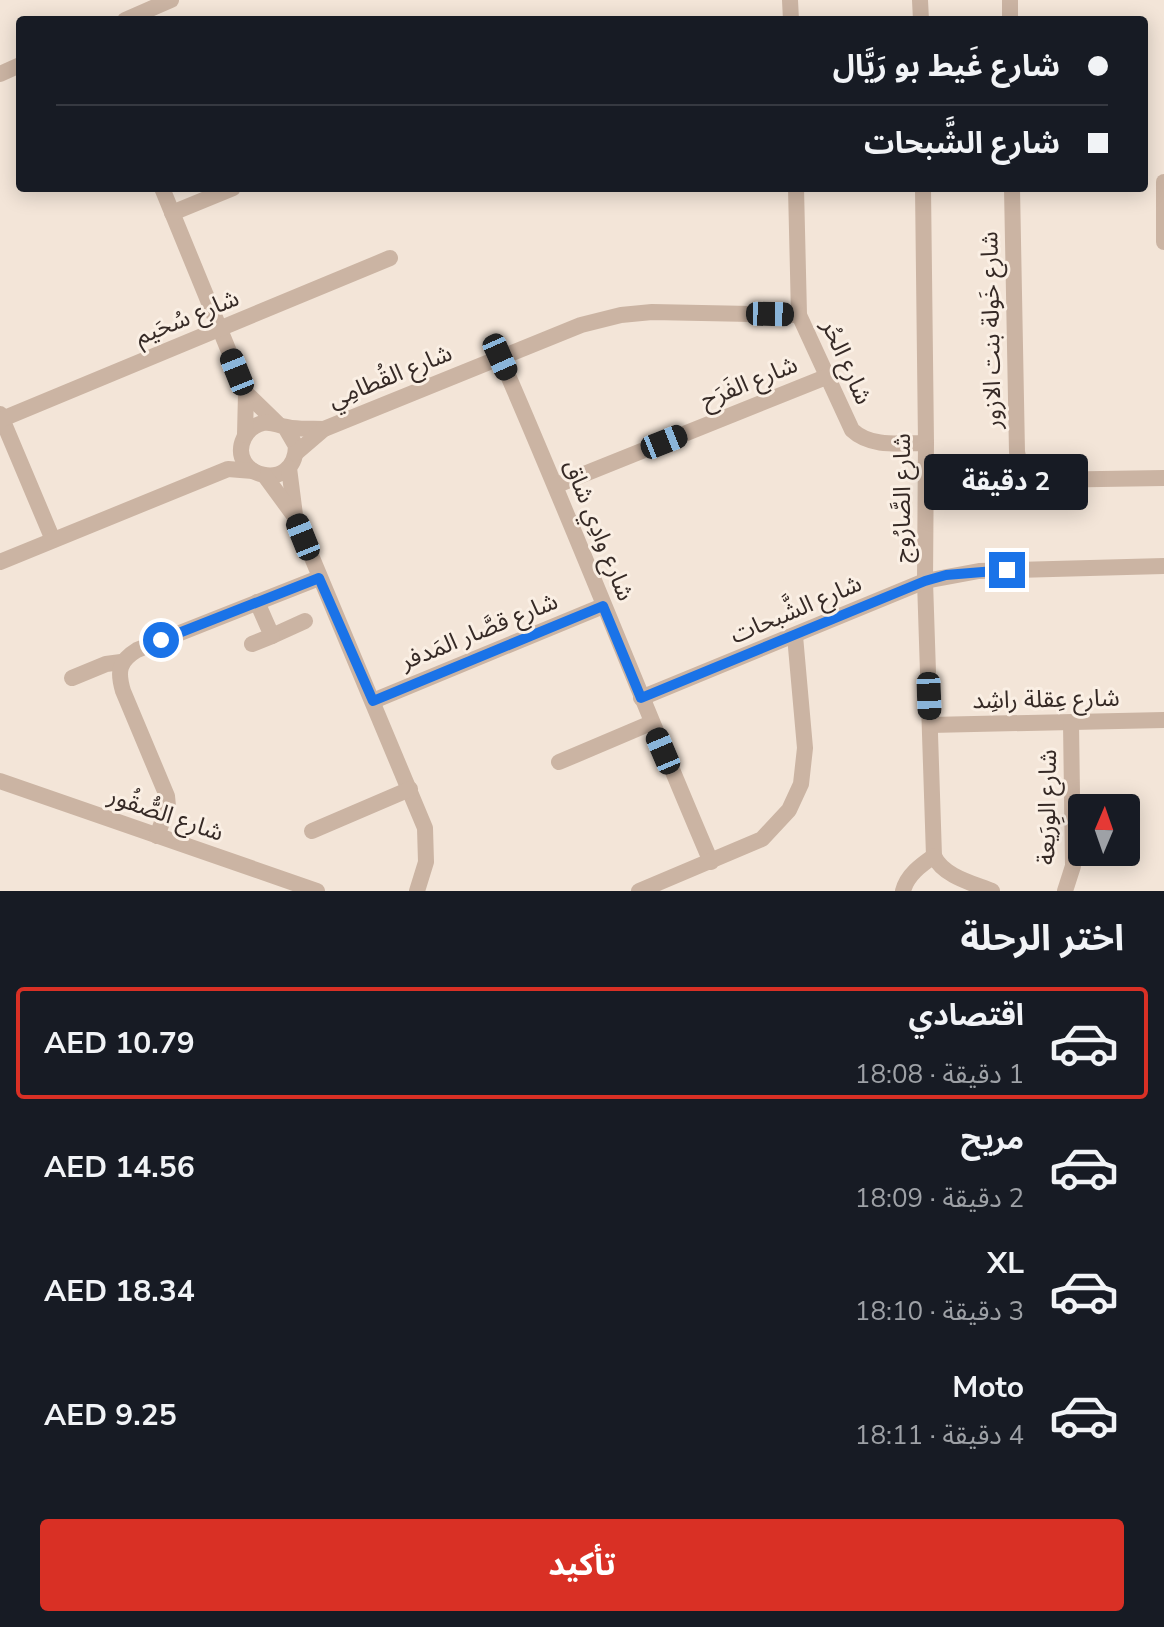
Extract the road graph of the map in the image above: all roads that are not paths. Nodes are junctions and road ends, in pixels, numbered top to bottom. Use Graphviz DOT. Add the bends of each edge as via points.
graph roads {
  1 [pos="171,0"];
  2 [pos="134,16"];
  3 [pos="1164,182"];
  4 [pos="164,192"];
  5 [pos="223,192"];
  6 [pos="796,192"];
  7 [pos="923,192"];
  8 [pos="1012,192"];
  9 [pos="172,213"];
  10 [pos="1164,242"];
  11 [pos="390,258"];
  12 [pos="799,315"];
  13 [pos="220,329"];
  14 [pos="500,357"];
  15 [pos="826,377"];
  16 [pos="246,393"];
  17 [pos="1,417"];
  18 [pos="281,425"];
  19 [pos="324,429"];
  20 [pos="244,442"];
  21 [pos="926,443"];
  22 [pos="292,460"];
  23 [pos="228,469"];
  24 [pos="259,473"];
  25 [pos="1164,478"];
  26 [pos="557,485"];
  27 [pos="295,517"];
  28 [pos="53,540"];
  29 [pos="0,562"];
  30 [pos="1164,566"];
  31 [pos="319,578"];
  32 [pos="925,581"];
  33 [pos="257,602"];
  34 [pos="603,606"];
  35 [pos="305,621"];
  36 [pos="272,636"];
  37 [pos="795,636"];
  38 [pos="252,644"];
  39 [pos="121,662"];
  40 [pos="72,678"];
  41 [pos="641,698"];
  42 [pos="373,701"];
  43 [pos="1164,720"];
  44 [pos="651,723"];
  45 [pos="1071,723"];
  46 [pos="930,725"];
  47 [pos="559,762"];
  48 [pos="0,781"];
  49 [pos="410,789"];
  50 [pos="312,831"];
  51 [pos="157,836"];
  52 [pos="934,856"];
  53 [pos="711,862"];
  54 [pos="317,891"];
  55 [pos="417,891"];
  56 [pos="639,891"];
  57 [pos="903,891"];
  58 [pos="992,891"];
  59 [pos="1065,891"];
  1 -- 2 [label="street"];
  3 -- 10 [label="street"];
  4 -- 9 [label="street"];
  5 -- 9 [label="street"];
  6 -- 12 [label="street, شارع الحُر"];
  7 -- 21 [label="street, شارع الصَّارُوج"];
  8 -- 25 [label="street, شارع خَولة بنت الازور" via="1019,464 1039,480"];
  9 -- 13 [label="street"];
  11 -- 13 [label="street, شارع سُحَيم"];
  12 -- 14 [label="street, شارع القُطامِي" via="621,315"];
  12 -- 15 [label="street, شارع الحُر"];
  13 -- 16 [label="street"];
  13 -- 17 [label="street, شارع سُحَيم"];
  14 -- 19 [label="street, شارع القُطامِي"];
  14 -- 26 [label="street, شارع وادِي شاق"];
  15 -- 21 [label="street, شارع الحُر" via="852,430 861,437"];
  15 -- 26 [label="street, شارع الفَرَح"];
  16 -- 18 [label="street"];
  16 -- 20 [label="street"];
  17 -- 28 [label="street"];
  18 -- 19 [label="street, شارع القُطامِي"];
  18 -- 20 [label="street" via="259,424"];
  18 -- 22 [label="street" via="294,439"];
  19 -- 22 [label="street, شارع القُطامِي"];
  20 -- 23 [label="street"];
  20 -- 24 [label="street" via="243,457"];
  21 -- 32 [label="street, شارع الصَّارُوج"];
  22 -- 24 [label="street" via="273,476"];
  22 -- 27 [label="street"];
  23 -- 24 [label="street"];
  23 -- 28 [label="street"];
  24 -- 27 [label="street"];
  26 -- 34 [label="street, شارع وادِي شاق"];
  27 -- 31 [label="street"];
  28 -- 29 [label="street"];
  30 -- 32 [label="street, شارع الشَّبحات" via="979,571"];
  31 -- 33 [label="street"];
  31 -- 42 [label="street"];
  32 -- 37 [label="street, شارع الشَّبحات"];
  32 -- 46 [label="street, شارع الصَّارُوج"];
  33 -- 36 [label="street"];
  33 -- 39 [label="street" via="137,650"];
  34 -- 41 [label="street, شارع وادِي شاق"];
  34 -- 42 [label="street, شارع قصَّار المَدفر"];
  35 -- 36 [label="street"];
  36 -- 38 [label="street"];
  37 -- 41 [label="street, شارع الشَّبحات"];
  37 -- 53 [label="street" via="805,748 801,784 789,810 762,839"];
  39 -- 40 [label="street"];
  39 -- 51 [label="street" via="123,691 167,796"];
  41 -- 44 [label="street, شارع وادِي شاق"];
  42 -- 49 [label="street"];
  43 -- 45 [label="street, شارع عِقلة راشِد"];
  44 -- 47 [label="street"];
  44 -- 53 [label="street, شارع وادِي شاق"];
  45 -- 46 [label="street, شارع عِقلة راشِد"];
  45 -- 59 [label="street, شارع الوِرَيعة" via="1073,866"];
  46 -- 52 [label="street, شارع الصَّارُوج"];
  48 -- 51 [label="street, شارع الصُّقُور"];
  49 -- 50 [label="street"];
  49 -- 55 [label="street" via="425,828 426,862"];
  51 -- 54 [label="street, شارع الصُّقُور"];
  52 -- 57 [label="street" via="916,869"];
  52 -- 58 [label="street" via="940,866"];
  53 -- 56 [label="street"];
}
